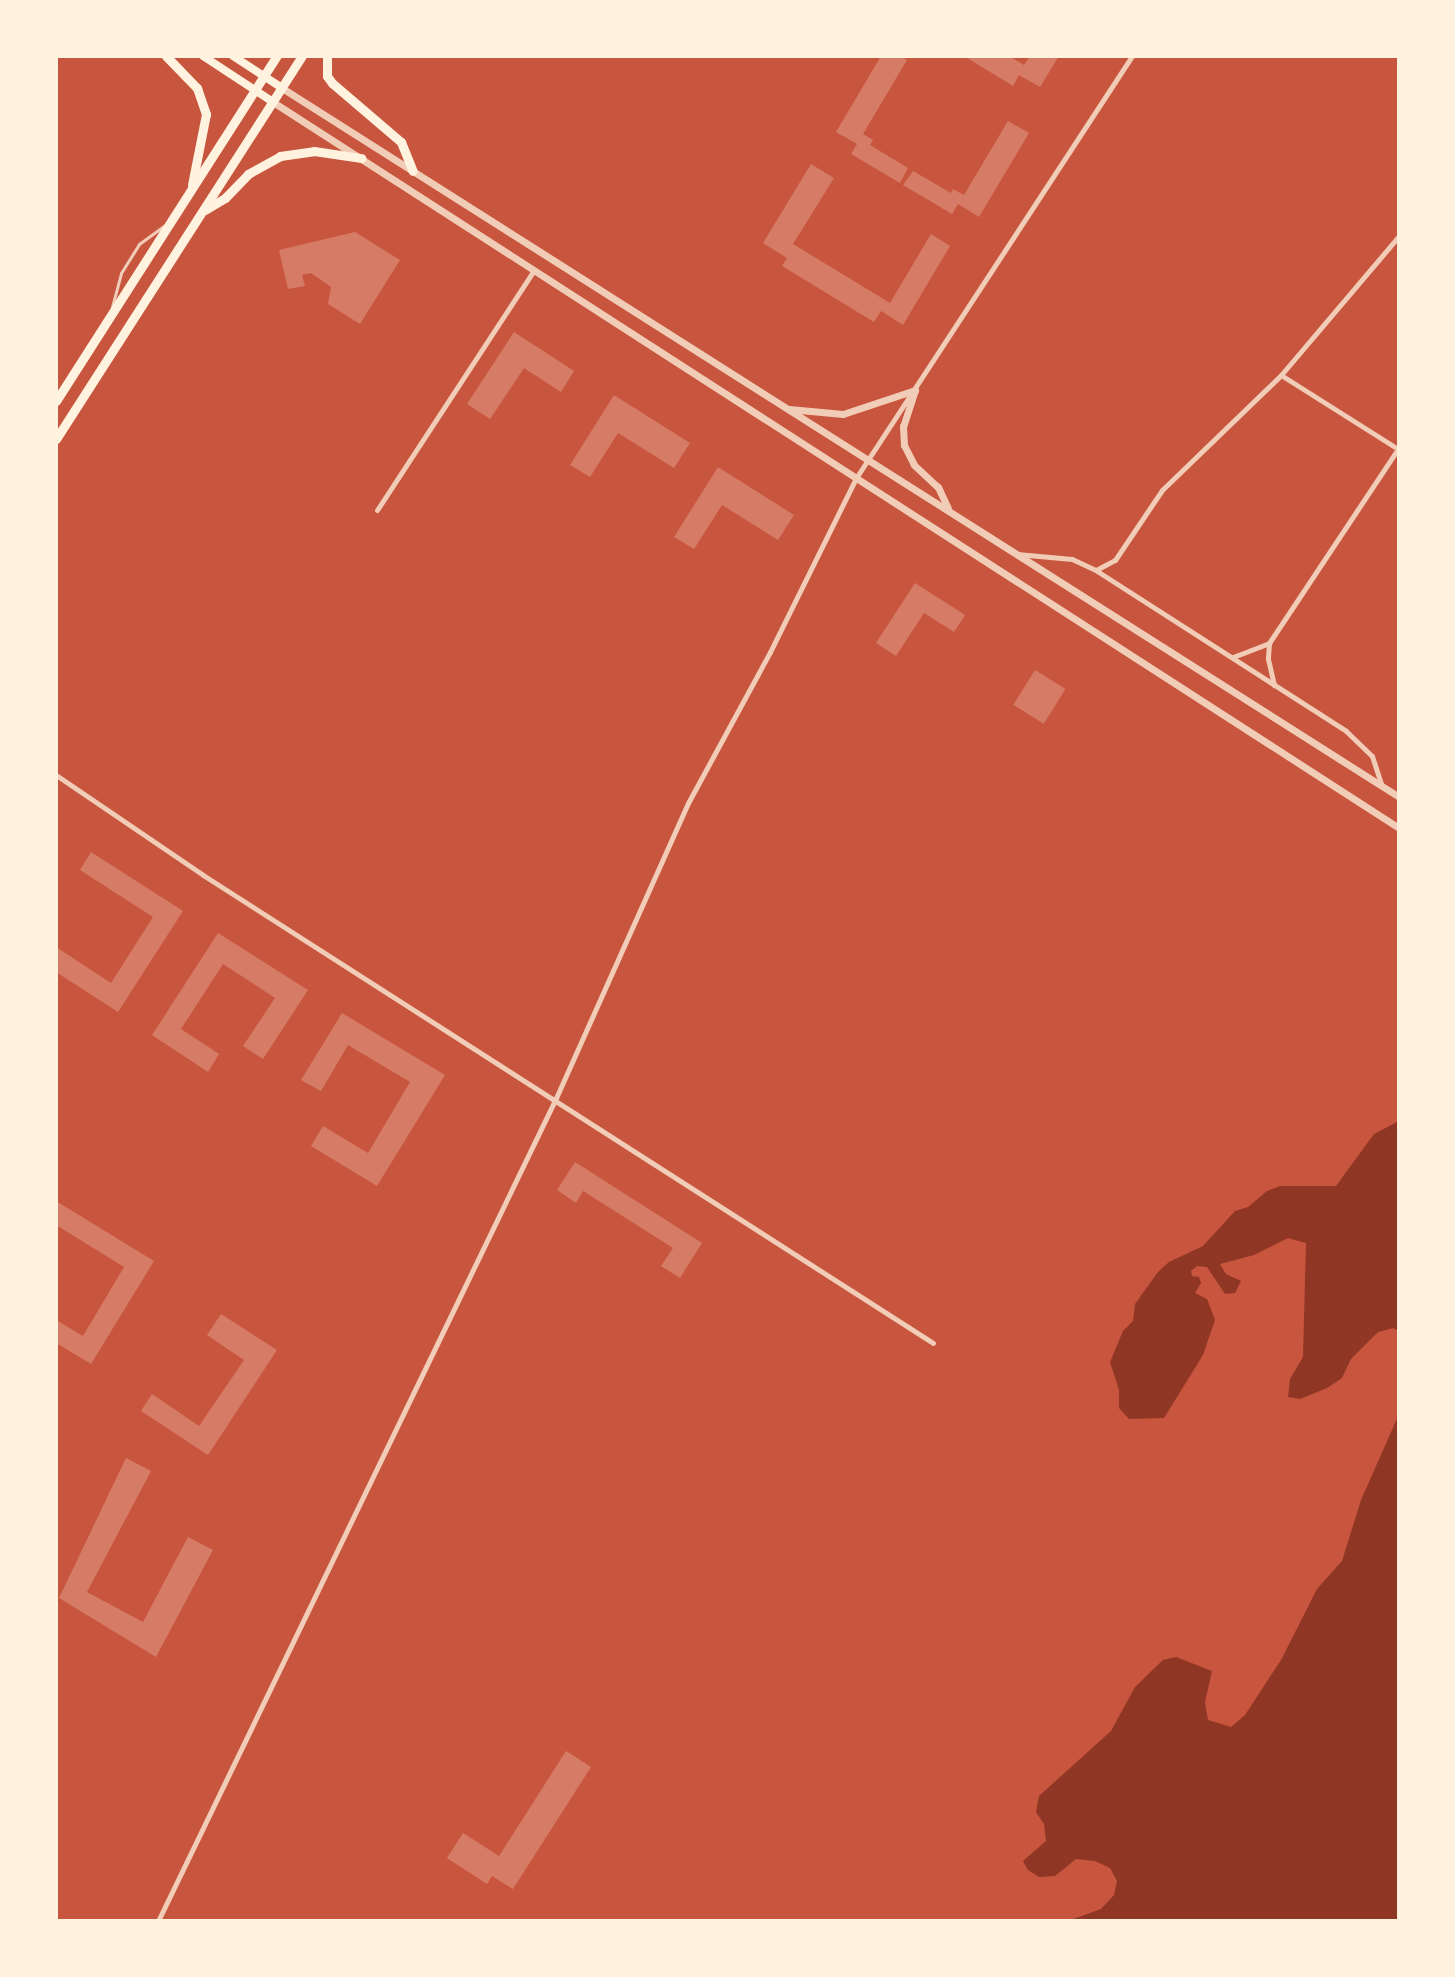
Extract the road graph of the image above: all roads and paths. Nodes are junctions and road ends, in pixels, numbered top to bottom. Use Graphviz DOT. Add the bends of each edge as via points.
graph roads {
  1 [pos="166,56"];
  2 [pos="203,56"];
  3 [pos="233,56"];
  4 [pos="277,56"];
  5 [pos="302,56"];
  6 [pos="327,56"];
  7 [pos="1132,56"];
  8 [pos="265,76"];
  9 [pos="282,88"];
  10 [pos="256,90"];
  11 [pos="273,102"];
  12 [pos="361,158"];
  13 [pos="413,171"];
  14 [pos="190,192"];
  15 [pos="202,212"];
  16 [pos="1399,236"];
  17 [pos="534,270"];
  18 [pos="1281,375"];
  19 [pos="915,390"];
  20 [pos="56,401"];
  21 [pos="787,409"];
  22 [pos="56,439"];
  23 [pos="1399,449"];
  24 [pos="868,460"];
  25 [pos="856,478"];
  26 [pos="377,510"];
  27 [pos="949,510"];
  28 [pos="1016,554"];
  29 [pos="1096,570"];
  30 [pos="1269,643"];
  31 [pos="1231,658"];
  32 [pos="1275,686"];
  33 [pos="56,775"];
  34 [pos="1381,786"];
  35 [pos="1399,797"];
  36 [pos="1399,828"];
  37 [pos="556,1098"];
  38 [pos="933,1343"];
  39 [pos="158,1921"];
  1 -- 14 [label="main road" via="197,88 206,114"];
  2 -- 10 [label="main road"];
  3 -- 8 [label="main road"];
  4 -- 8 [label="main road"];
  5 -- 9 [label="main road"];
  6 -- 13 [label="main road" via="332,83 401,142"];
  7 -- 19 [label="street"];
  8 -- 9 [label="main road"];
  8 -- 10 [label="main road"];
  9 -- 11 [label="main road"];
  9 -- 13 [label="street"];
  10 -- 11 [label="main road"];
  10 -- 14 [label="main road"];
  11 -- 12 [label="street"];
  11 -- 15 [label="main road"];
  12 -- 15 [label="main road" via="314,151 280,156 248,174"];
  12 -- 17 [label="street"];
  13 -- 21 [label="street"];
  14 -- 20 [label="main road"];
  15 -- 22 [label="main road"];
  16 -- 18 [label="street"];
  17 -- 25 [label="street"];
  17 -- 26 [label="street"];
  18 -- 23 [label="street"];
  18 -- 29 [label="street" via="1162,490 1115,560"];
  19 -- 21 [label="street" via="843,414"];
  19 -- 24 [label="street"];
  19 -- 27 [label="street" via="903,426 904,445 914,465 938,487"];
  21 -- 24 [label="street"];
  23 -- 30 [label="street"];
  24 -- 25 [label="street"];
  24 -- 27 [label="street"];
  25 -- 36 [label="street"];
  25 -- 37 [label="street" via="688,803"];
  27 -- 28 [label="street"];
  28 -- 29 [label="street" via="1072,559"];
  28 -- 34 [label="street"];
  29 -- 31 [label="street"];
  30 -- 31 [label="street"];
  30 -- 32 [label="street"];
  31 -- 32 [label="street"];
  32 -- 34 [label="street" via="1346,731 1372,756"];
  33 -- 37 [label="street" via="203,875"];
  34 -- 35 [label="street"];
  37 -- 38 [label="street"];
  37 -- 39 [label="street"];
}
